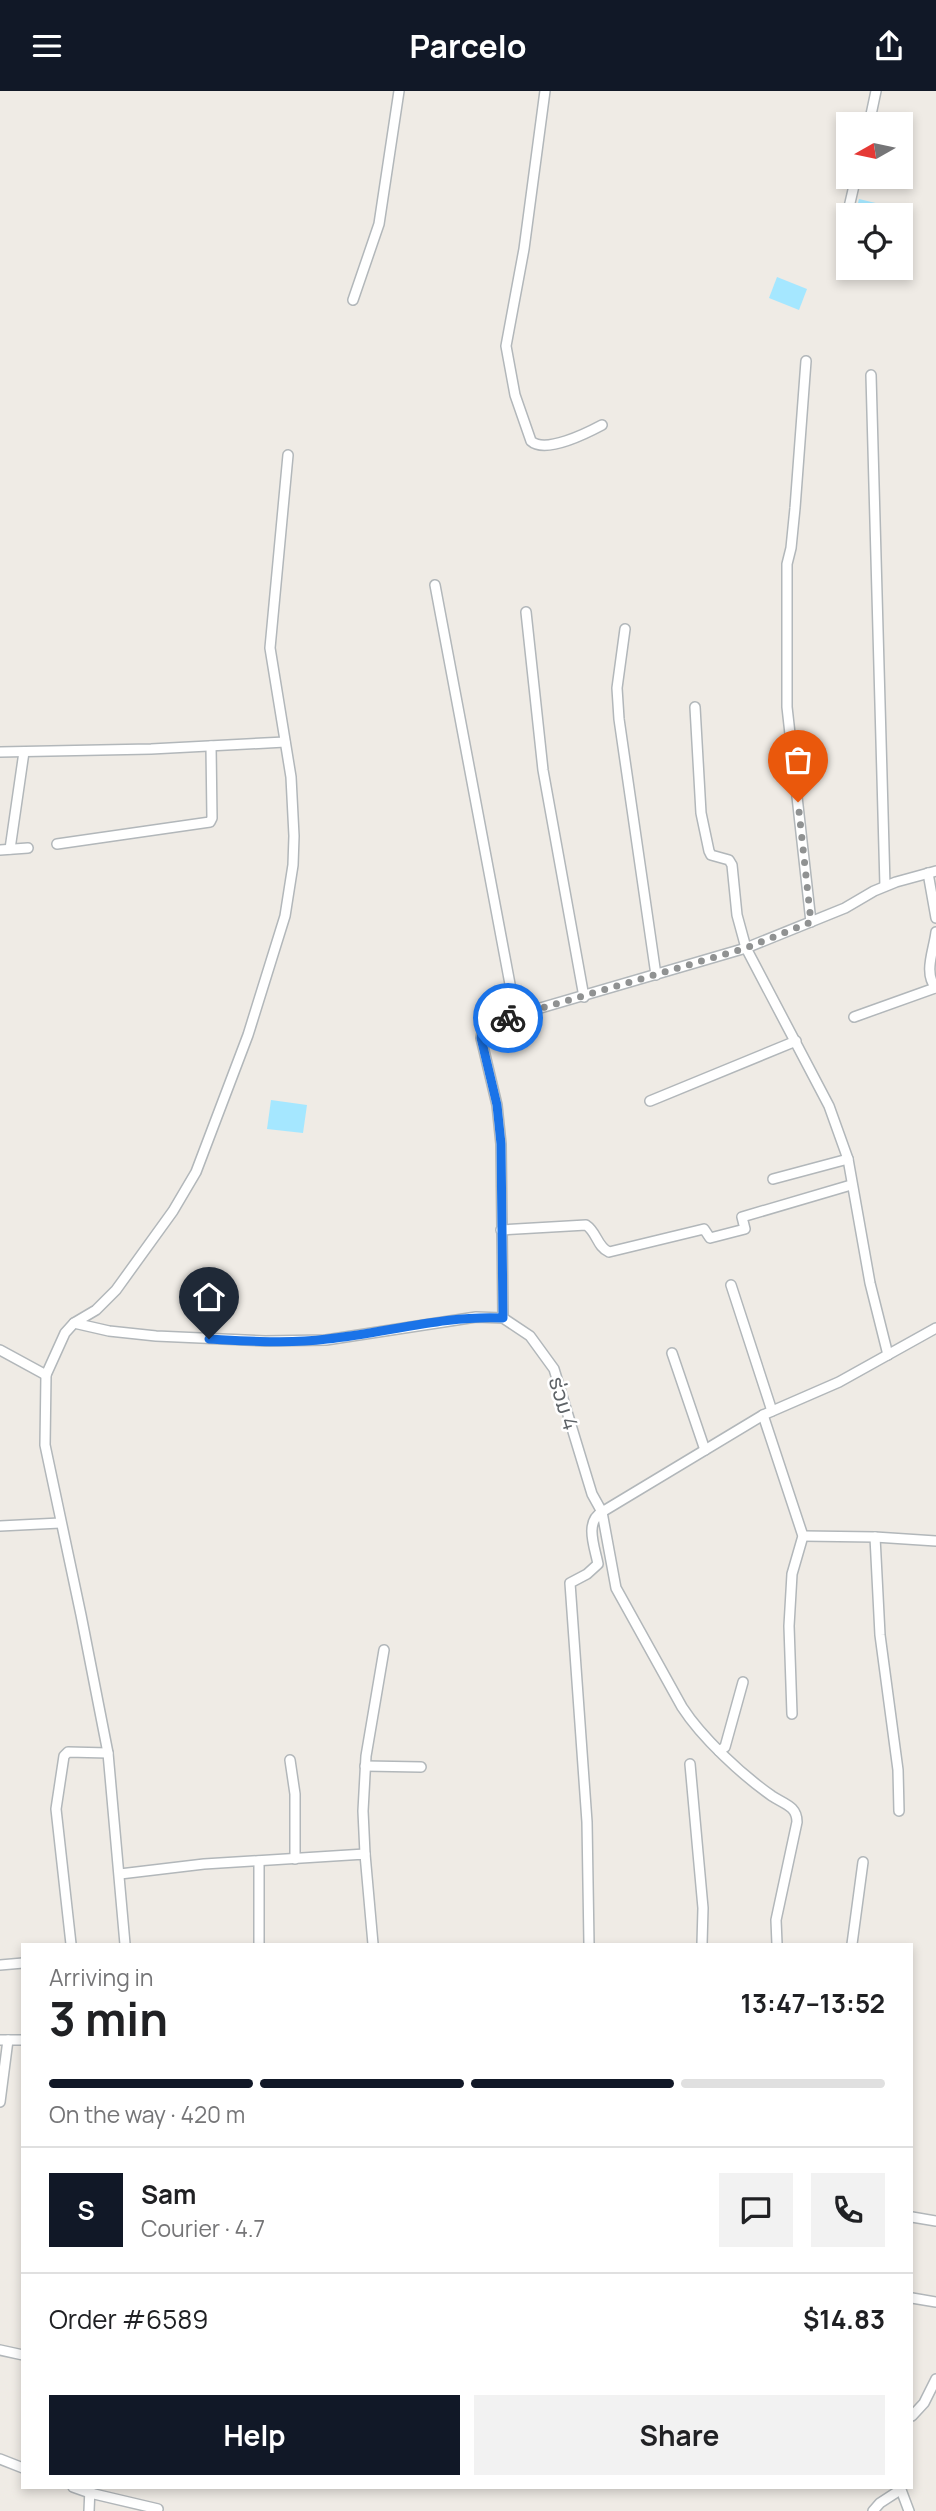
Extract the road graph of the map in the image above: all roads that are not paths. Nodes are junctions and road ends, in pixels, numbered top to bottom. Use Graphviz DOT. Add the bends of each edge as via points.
graph roads {
  1 [pos="399,91"];
  2 [pos="545,91"];
  3 [pos="876,91"];
  4 [pos="872,112"];
  5 [pos="353,300"];
  6 [pos="806,361"];
  7 [pos="871,375"];
  8 [pos="602,425"];
  9 [pos="288,455"];
  10 [pos="435,585"];
  11 [pos="526,612"];
  12 [pos="625,629"];
  13 [pos="695,706"];
  14 [pos="285,742"];
  15 [pos="211,746"];
  16 [pos="0,752"];
  17 [pos="24,752"];
  18 [pos="57,844"];
  19 [pos="28,848"];
  20 [pos="5,850"];
  21 [pos="932,872"];
  22 [pos="885,886"];
  23 [pos="936,918"];
  24 [pos="811,922"];
  25 [pos="936,932"];
  26 [pos="746,948"];
  27 [pos="656,975"];
  28 [pos="936,988"];
  29 [pos="584,997"];
  30 [pos="516,1016"];
  31 [pos="855,1017"];
  32 [pos="796,1041"];
  33 [pos="650,1101"];
  34 [pos="848,1160"];
  35 [pos="773,1179"];
  36 [pos="850,1185"];
  37 [pos="502,1230"];
  38 [pos="731,1285"];
  39 [pos="503,1318"];
  40 [pos="74,1323"];
  41 [pos="936,1328"];
  42 [pos="0,1350"];
  43 [pos="672,1353"];
  44 [pos="888,1355"];
  45 [pos="46,1375"];
  46 [pos="767,1413"];
  47 [pos="705,1450"];
  48 [pos="602,1513"];
  49 [pos="61,1523"];
  50 [pos="0,1526"];
  51 [pos="803,1536"];
  52 [pos="874,1537"];
  53 [pos="936,1541"];
  54 [pos="610,1558"];
  55 [pos="598,1565"];
  56 [pos="384,1650"];
  57 [pos="743,1682"];
  58 [pos="792,1714"];
  59 [pos="719,1751"];
  60 [pos="108,1753"];
  61 [pos="290,1759"];
  62 [pos="690,1764"];
  63 [pos="365,1766"];
  64 [pos="421,1767"];
  65 [pos="899,1811"];
  66 [pos="365,1854"];
  67 [pos="295,1859"];
  68 [pos="259,1861"];
  69 [pos="863,1862"];
  70 [pos="120,1874"];
  71 [pos="71,1943"];
  72 [pos="125,1943"];
  73 [pos="259,1943"];
  74 [pos="373,1943"];
  75 [pos="589,1943"];
  76 [pos="702,1943"];
  77 [pos="777,1943"];
  78 [pos="852,1943"];
  79 [pos="21,1963"];
  80 [pos="0,1965"];
  81 [pos="4,2040"];
  82 [pos="0,2102"];
  83 [pos="913,2217"];
  84 [pos="936,2221"];
  85 [pos="913,2298"];
  86 [pos="936,2302"];
  87 [pos="0,2350"];
  88 [pos="21,2355"];
  89 [pos="936,2379"];
  90 [pos="913,2415"];
  91 [pos="0,2459"];
  92 [pos="21,2467"];
  93 [pos="900,2489"];
  94 [pos="90,2490"];
  95 [pos="158,2509"];
  96 [pos="89,2511"];
  97 [pos="873,2511"];
  98 [pos="909,2511"];
  1 -- 5 [label="street" via="379,224"];
  2 -- 8 [label="street" via="506,346 515,395 535,445 583,435"];
  3 -- 4 [label="street"];
  6 -- 24 [label="street" via="787,564 787,707"];
  7 -- 22 [label="street"];
  9 -- 14 [label="street" via="270,648"];
  10 -- 30 [label="street"];
  11 -- 29 [label="street" via="543,769"];
  12 -- 27 [label="street" via="617,688 619,719"];
  13 -- 26 [label="street" via="701,813 711,855 732,865"];
  14 -- 15 [label="street"];
  14 -- 40 [label="street" via="295,836 293,865 285,916 248,1035 196,1172 116,1290"];
  15 -- 17 [label="street"];
  15 -- 18 [label="street" via="210,822"];
  16 -- 17 [label="street"];
  17 -- 20 [label="street"];
  19 -- 20 [label="street"];
  21 -- 22 [label="street"];
  21 -- 23 [label="street"];
  22 -- 24 [label="street"];
  24 -- 26 [label="street"];
  25 -- 28 [label="street" via="929,968"];
  26 -- 27 [label="street"];
  26 -- 32 [label="street"];
  27 -- 29 [label="street"];
  28 -- 31 [label="street"];
  29 -- 30 [label="street"];
  30 -- 37 [label="street" via="489,1023 481,1038 497,1105"];
  32 -- 33 [label="street"];
  32 -- 34 [label="street" via="829,1106"];
  34 -- 35 [label="street"];
  34 -- 36 [label="street"];
  36 -- 37 [label="street" via="742,1217 745,1229 710,1238 705,1229 609,1252 586,1225"];
  36 -- 44 [label="street"];
  37 -- 39 [label="street"];
  38 -- 46 [label="street"];
  39 -- 40 [label="street" via="476,1317 326,1340 265,1341 110,1331"];
  39 -- 48 [label="street, ຮ່ວມ 4" via="530,1336 554,1369"];
  40 -- 45 [label="street" via="58,1345"];
  41 -- 44 [label="street"];
  42 -- 45 [label="street"];
  43 -- 47 [label="street"];
  44 -- 46 [label="street"];
  45 -- 49 [label="street" via="45,1445"];
  46 -- 47 [label="street"];
  46 -- 51 [label="street"];
  47 -- 48 [label="street"];
  48 -- 54 [label="street, ຮ່ວມ 4"];
  48 -- 55 [label="street" via="591,1523"];
  49 -- 50 [label="street"];
  49 -- 60 [label="street"];
  51 -- 52 [label="street"];
  51 -- 58 [label="street" via="792,1574"];
  52 -- 53 [label="street"];
  52 -- 65 [label="street"];
  54 -- 55 [label="street"];
  54 -- 59 [label="street, ຮ່ວມ 4" via="616,1588 681,1707"];
  55 -- 75 [label="street" via="570,1583 587,1822"];
  56 -- 63 [label="street"];
  57 -- 59 [label="street" via="725,1747"];
  59 -- 77 [label="street, ຮ່ວມ 4" via="797,1814 776,1920"];
  60 -- 70 [label="street"];
  60 -- 71 [label="street" via="68,1752 64,1756 56,1809"];
  61 -- 67 [label="street"];
  62 -- 76 [label="street" via="704,1908"];
  63 -- 64 [label="street"];
  63 -- 66 [label="street"];
  66 -- 67 [label="street"];
  66 -- 74 [label="street"];
  67 -- 68 [label="street"];
  68 -- 70 [label="street"];
  68 -- 73 [label="street"];
  69 -- 78 [label="street"];
  70 -- 72 [label="street"];
  79 -- 80 [label="street"];
  81 -- 82 [label="street"];
  83 -- 84 [label="street"];
  85 -- 86 [label="street"];
  87 -- 88 [label="street"];
  89 -- 90 [label="street"];
  91 -- 92 [label="street"];
  93 -- 97 [label="street"];
  93 -- 98 [label="street"];
  94 -- 95 [label="street"];
  94 -- 96 [label="street"];
}
